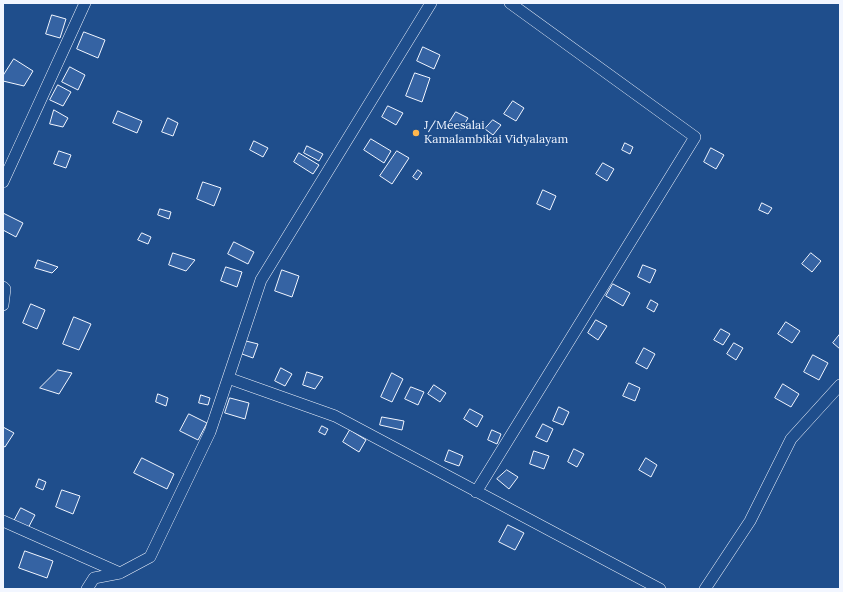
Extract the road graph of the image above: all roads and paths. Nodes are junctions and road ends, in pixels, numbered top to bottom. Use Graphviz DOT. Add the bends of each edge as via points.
graph roads {
  1 [pos="85,3"];
  2 [pos="431,3"];
  3 [pos="510,3"];
  4 [pos="3,182"];
  5 [pos="3,287"];
  6 [pos="3,305"];
  7 [pos="228,378"];
  8 [pos="840,385"];
  9 [pos="476,492"];
  10 [pos="3,521"];
  11 [pos="76,554"];
  12 [pos="120,573"];
  13 [pos="87,589"];
  14 [pos="660,589"];
  15 [pos="705,589"];
  1 -- 4 [label="street"];
  2 -- 7 [label="street" via="261,280"];
  3 -- 9 [label="street" via="695,137"];
  5 -- 6 [label="street"];
  7 -- 9 [label="street" via="335,416"];
  7 -- 12 [label="street" via="210,432 150,557"];
  8 -- 15 [label="street" via="791,439 750,521"];
  9 -- 14 [label="street"];
  10 -- 12 [label="street"];
  11 -- 12 [label="street"];
  12 -- 13 [label="street" via="94,578"];
}
